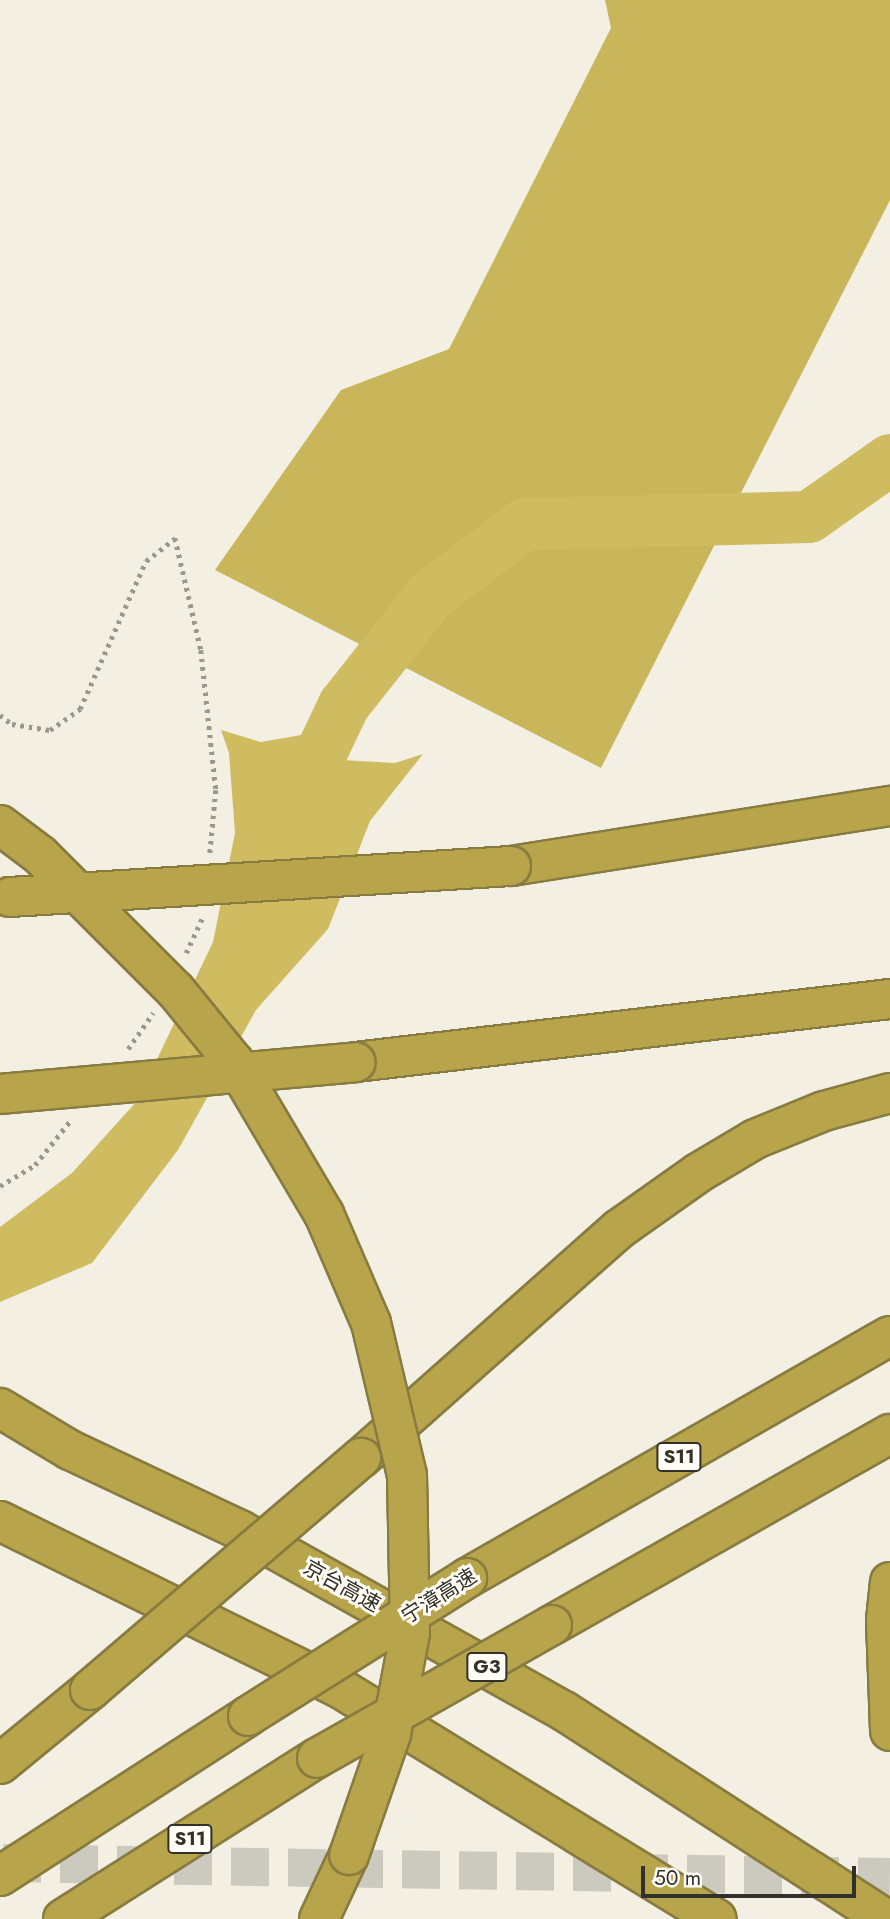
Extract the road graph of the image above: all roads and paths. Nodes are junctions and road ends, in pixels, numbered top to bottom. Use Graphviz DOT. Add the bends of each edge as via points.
graph roads {
  1 [pos="175,538"];
  2 [pos="0,715"];
  3 [pos="890,806"];
  4 [pos="0,825"];
  5 [pos="5,898"];
  6 [pos="890,999"];
  7 [pos="890,1093"];
  8 [pos="0,1094"];
  9 [pos="890,1336"];
  10 [pos="0,1408"];
  11 [pos="890,1434"];
  12 [pos="0,1521"];
  13 [pos="890,1581"];
  14 [pos="890,1731"];
  15 [pos="0,1764"];
  16 [pos="0,1876"];
  17 [pos="63,1919"];
  18 [pos="319,1919"];
  19 [pos="718,1919"];
  20 [pos="885,1919"];
  1 -- 2 [label="path" via="146,561 80,709 50,730 12,724"];
  3 -- 5 [label="highway, bridge" via="511,866"];
  4 -- 18 [label="highway, bridge" via="40,855 176,991 234,1062 324,1214 371,1323 407,1475 410,1633 391,1734 349,1855"];
  6 -- 8 [label="highway, bridge" via="356,1062"];
  7 -- 15 [label="highway, bridge" via="790,1125 698,1173 619,1229 361,1458"];
  9 -- 16 [label="highway, 宁漳高速 / S11, bridge" via="467,1578"];
  10 -- 20 [label="highway, 京台高速 / G3" via="70,1450 240,1530 530,1692"];
  11 -- 17 [label="highway, S11, bridge" via="317,1758"];
  12 -- 19 [label="highway" via="338,1687"];
  13 -- 14 [label="highway" via="886,1621"];
}
